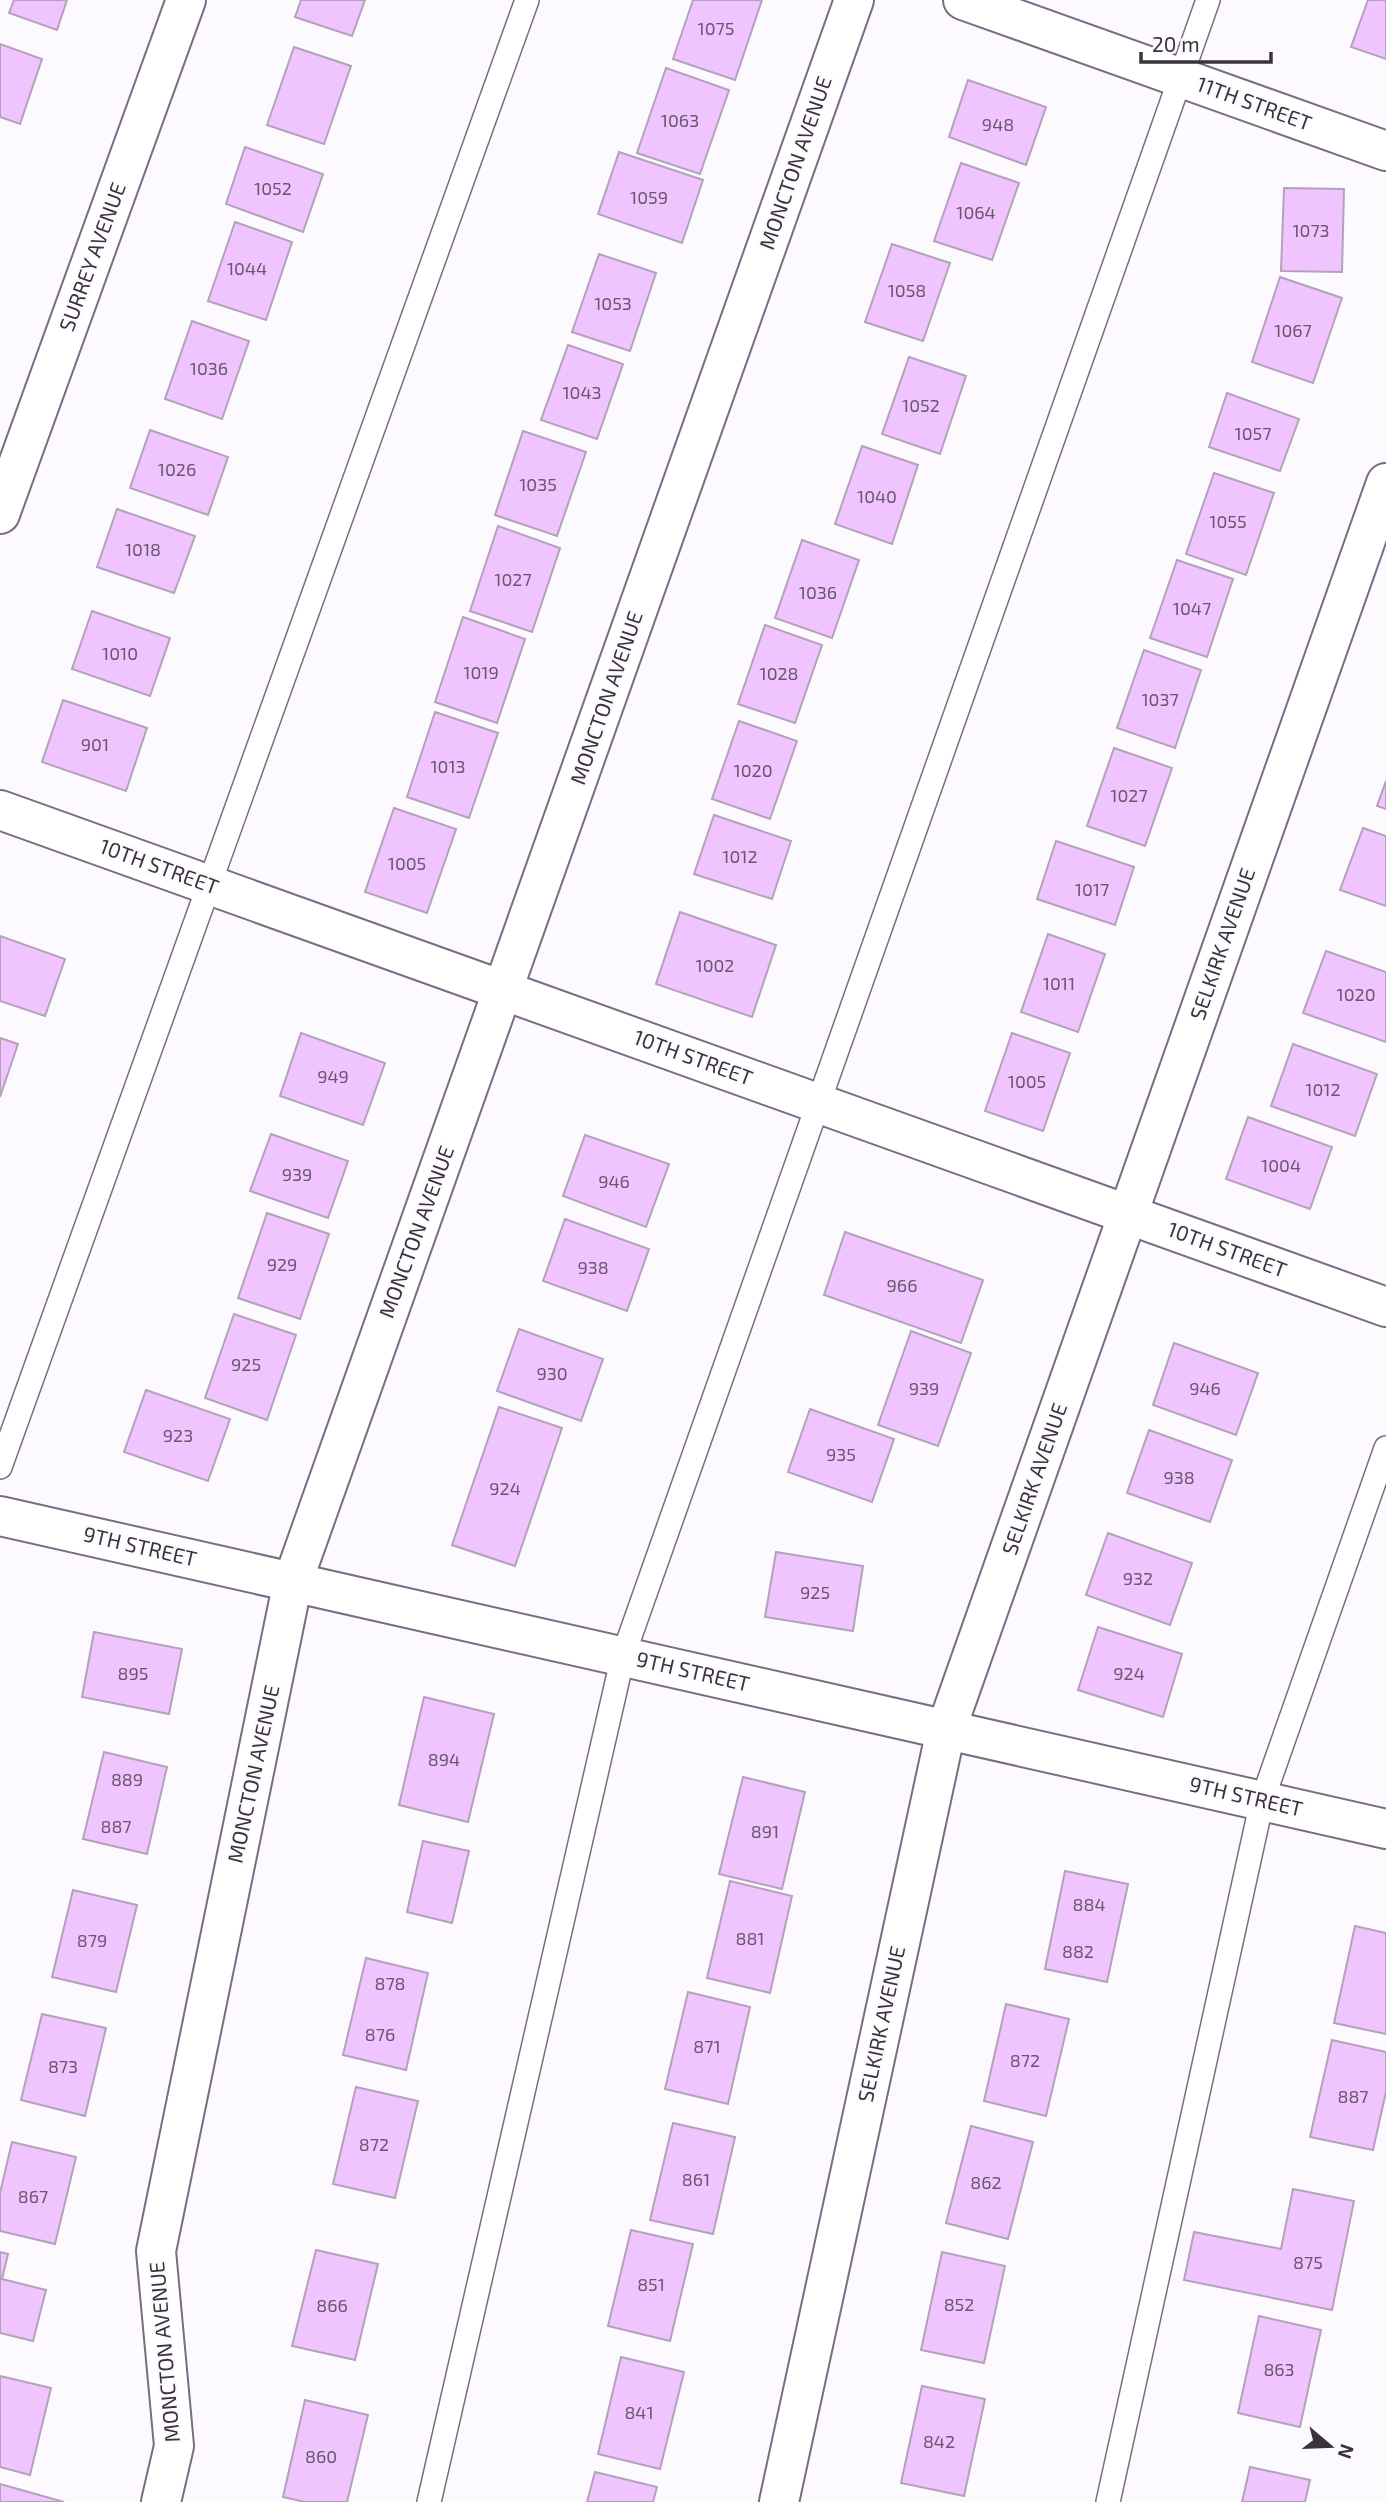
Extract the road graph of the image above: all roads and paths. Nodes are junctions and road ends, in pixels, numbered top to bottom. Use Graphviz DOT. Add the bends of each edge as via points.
graph roads {
  1 [pos="186,0"];
  2 [pos="527,0"];
  3 [pos="854,0"];
  4 [pos="963,0"];
  5 [pos="1208,0"];
  6 [pos="1181,78"];
  7 [pos="1386,151"];
  8 [pos="1386,483"];
  9 [pos="0,514"];
  10 [pos="0,810"];
  11 [pos="208,884"];
  12 [pos="503,990"];
  13 [pos="819,1104"];
  14 [pos="1128,1214"];
  15 [pos="1386,1307"];
  16 [pos="1386,1447"];
  17 [pos="0,1467"];
  18 [pos="0,1516"];
  19 [pos="293,1581"];
  20 [pos="623,1656"];
  21 [pos="946,1730"];
  22 [pos="1262,1801"];
  23 [pos="1386,1829"];
  24 [pos="161,2502"];
  25 [pos="429,2502"];
  26 [pos="779,2502"];
  27 [pos="1108,2502"];
  1 -- 9 [label="street, SURREY AVENUE"];
  2 -- 11 [label="lane"];
  3 -- 12 [label="street, MONCTON AVENUE"];
  4 -- 6 [label="street, 11TH STREET"];
  5 -- 6 [label="lane"];
  6 -- 7 [label="street, 11TH STREET"];
  6 -- 13 [label="lane"];
  8 -- 14 [label="street, SELKIRK AVENUE"];
  10 -- 11 [label="street, 10TH STREET"];
  11 -- 12 [label="street, 10TH STREET"];
  11 -- 17 [label="lane"];
  12 -- 13 [label="street, 10TH STREET"];
  12 -- 19 [label="street, MONCTON AVENUE"];
  13 -- 14 [label="street, 10TH STREET"];
  13 -- 20 [label="lane"];
  14 -- 15 [label="street, 10TH STREET"];
  14 -- 21 [label="street, SELKIRK AVENUE"];
  16 -- 22 [label="lane"];
  18 -- 19 [label="street, 9TH STREET"];
  19 -- 20 [label="street, 9TH STREET"];
  19 -- 24 [label="street, MONCTON AVENUE" via="156,2251 174,2446"];
  20 -- 21 [label="street, 9TH STREET"];
  20 -- 25 [label="lane"];
  21 -- 22 [label="street, 9TH STREET"];
  21 -- 26 [label="street, SELKIRK AVENUE"];
  22 -- 23 [label="street, 9TH STREET"];
  22 -- 27 [label="lane"];
}
